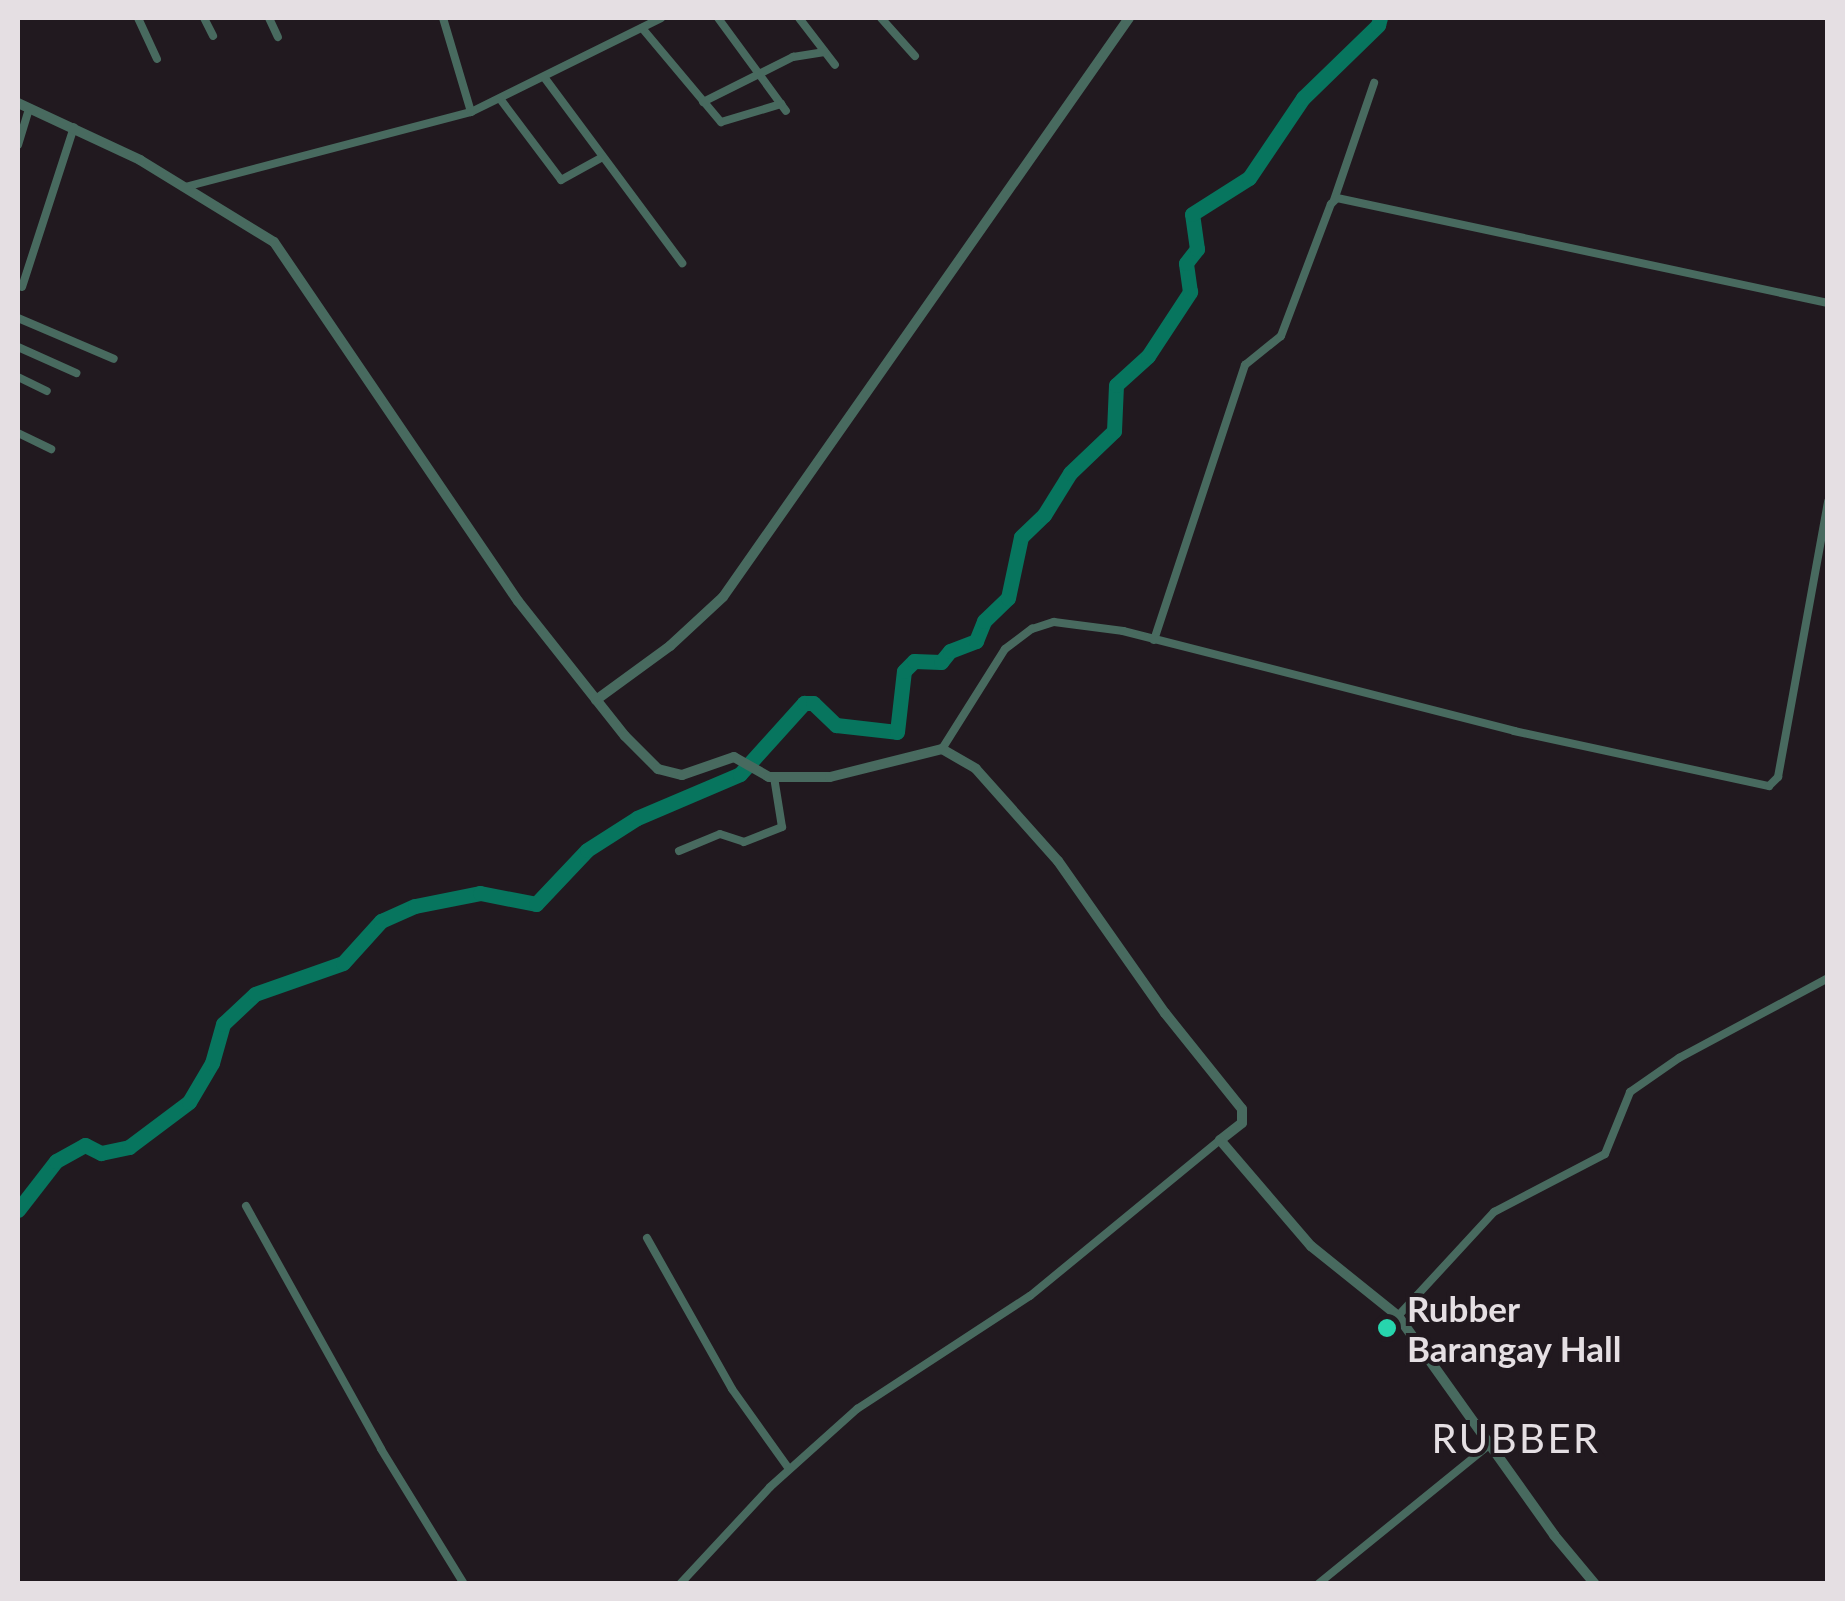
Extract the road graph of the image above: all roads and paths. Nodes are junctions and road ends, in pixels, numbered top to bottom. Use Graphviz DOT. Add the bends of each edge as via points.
graph roads {
  1 [pos="138,18"];
  2 [pos="204,18"];
  3 [pos="269,18"];
  4 [pos="443,18"];
  5 [pos="661,18"];
  6 [pos="718,18"];
  7 [pos="799,18"];
  8 [pos="881,18"];
  9 [pos="1129,18"];
  10 [pos="642,28"];
  11 [pos="213,36"];
  12 [pos="278,36"];
  13 [pos="825,52"];
  14 [pos="915,56"];
  15 [pos="156,59"];
  16 [pos="835,65"];
  17 [pos="761,73"];
  18 [pos="544,78"];
  19 [pos="1374,83"];
  20 [pos="501,100"];
  21 [pos="703,102"];
  22 [pos="23,105"];
  23 [pos="471,112"];
  24 [pos="74,128"];
  25 [pos="18,146"];
  26 [pos="601,158"];
  27 [pos="186,187"];
  28 [pos="1334,200"];
  29 [pos="682,262"];
  30 [pos="22,286"];
  31 [pos="1828,303"];
  32 [pos="18,318"];
  33 [pos="18,347"];
  34 [pos="114,359"];
  35 [pos="76,373"];
  36 [pos="18,377"];
  37 [pos="47,391"];
  38 [pos="18,434"];
  39 [pos="50,449"];
  40 [pos="1828,502"];
  41 [pos="1154,640"];
  42 [pos="596,700"];
  43 [pos="942,748"];
  44 [pos="774,778"];
  45 [pos="680,851"];
  46 [pos="1828,978"];
  47 [pos="1220,1140"];
  48 [pos="246,1206"];
  49 [pos="647,1238"];
  50 [pos="1398,1316"];
  51 [pos="1490,1444"];
  52 [pos="789,1469"];
  53 [pos="464,1584"];
  54 [pos="680,1584"];
  55 [pos="1318,1584"];
  56 [pos="1595,1584"];
  1 -- 15 [label="street"];
  2 -- 11 [label="street"];
  3 -- 12 [label="street"];
  4 -- 23 [label="street"];
  5 -- 10 [label="street"];
  6 -- 17 [label="street"];
  7 -- 13 [label="street"];
  8 -- 14 [label="street"];
  9 -- 42 [label="street" via="723,597"];
  10 -- 18 [label="street"];
  10 -- 21 [label="street"];
  13 -- 16 [label="street"];
  13 -- 17 [label="street" via="793,57"];
  17 -- 21 [label="street"];
  17 -- 21 [label="street" via="784,108 727,123"];
  18 -- 20 [label="street"];
  18 -- 26 [label="street"];
  19 -- 28 [label="street"];
  20 -- 23 [label="street"];
  20 -- 26 [label="street" via="560,180"];
  22 -- 24 [label="street"];
  22 -- 25 [label="street"];
  23 -- 27 [label="street"];
  24 -- 27 [label="street"];
  24 -- 30 [label="street"];
  26 -- 29 [label="street"];
  27 -- 42 [label="street" via="284,252 500,576"];
  28 -- 31 [label="street"];
  28 -- 41 [label="street" via="1281,336 1245,365"];
  32 -- 34 [label="street"];
  33 -- 35 [label="street"];
  36 -- 37 [label="street"];
  38 -- 39 [label="street"];
  40 -- 41 [label="street" via="1778,778 1769,786 1514,731"];
  41 -- 43 [label="street" via="1054,622 1032,629 993,664"];
  42 -- 44 [label="street" via="667,773 690,774 730,758"];
  43 -- 44 [label="street" via="845,775"];
  43 -- 47 [label="street" via="976,770 1058,861 1242,1110 1242,1123"];
  44 -- 45 [label="street" via="782,827 744,842 720,834"];
  46 -- 50 [label="street" via="1679,1058 1630,1092 1604,1154 1494,1212"];
  47 -- 50 [label="street" via="1310,1246"];
  47 -- 52 [label="street" via="1030,1296 863,1404"];
  48 -- 53 [label="street"];
  49 -- 52 [label="street" via="732,1389"];
  50 -- 51 [label="street"];
  51 -- 55 [label="street"];
  51 -- 56 [label="street"];
  52 -- 54 [label="street"];
}
